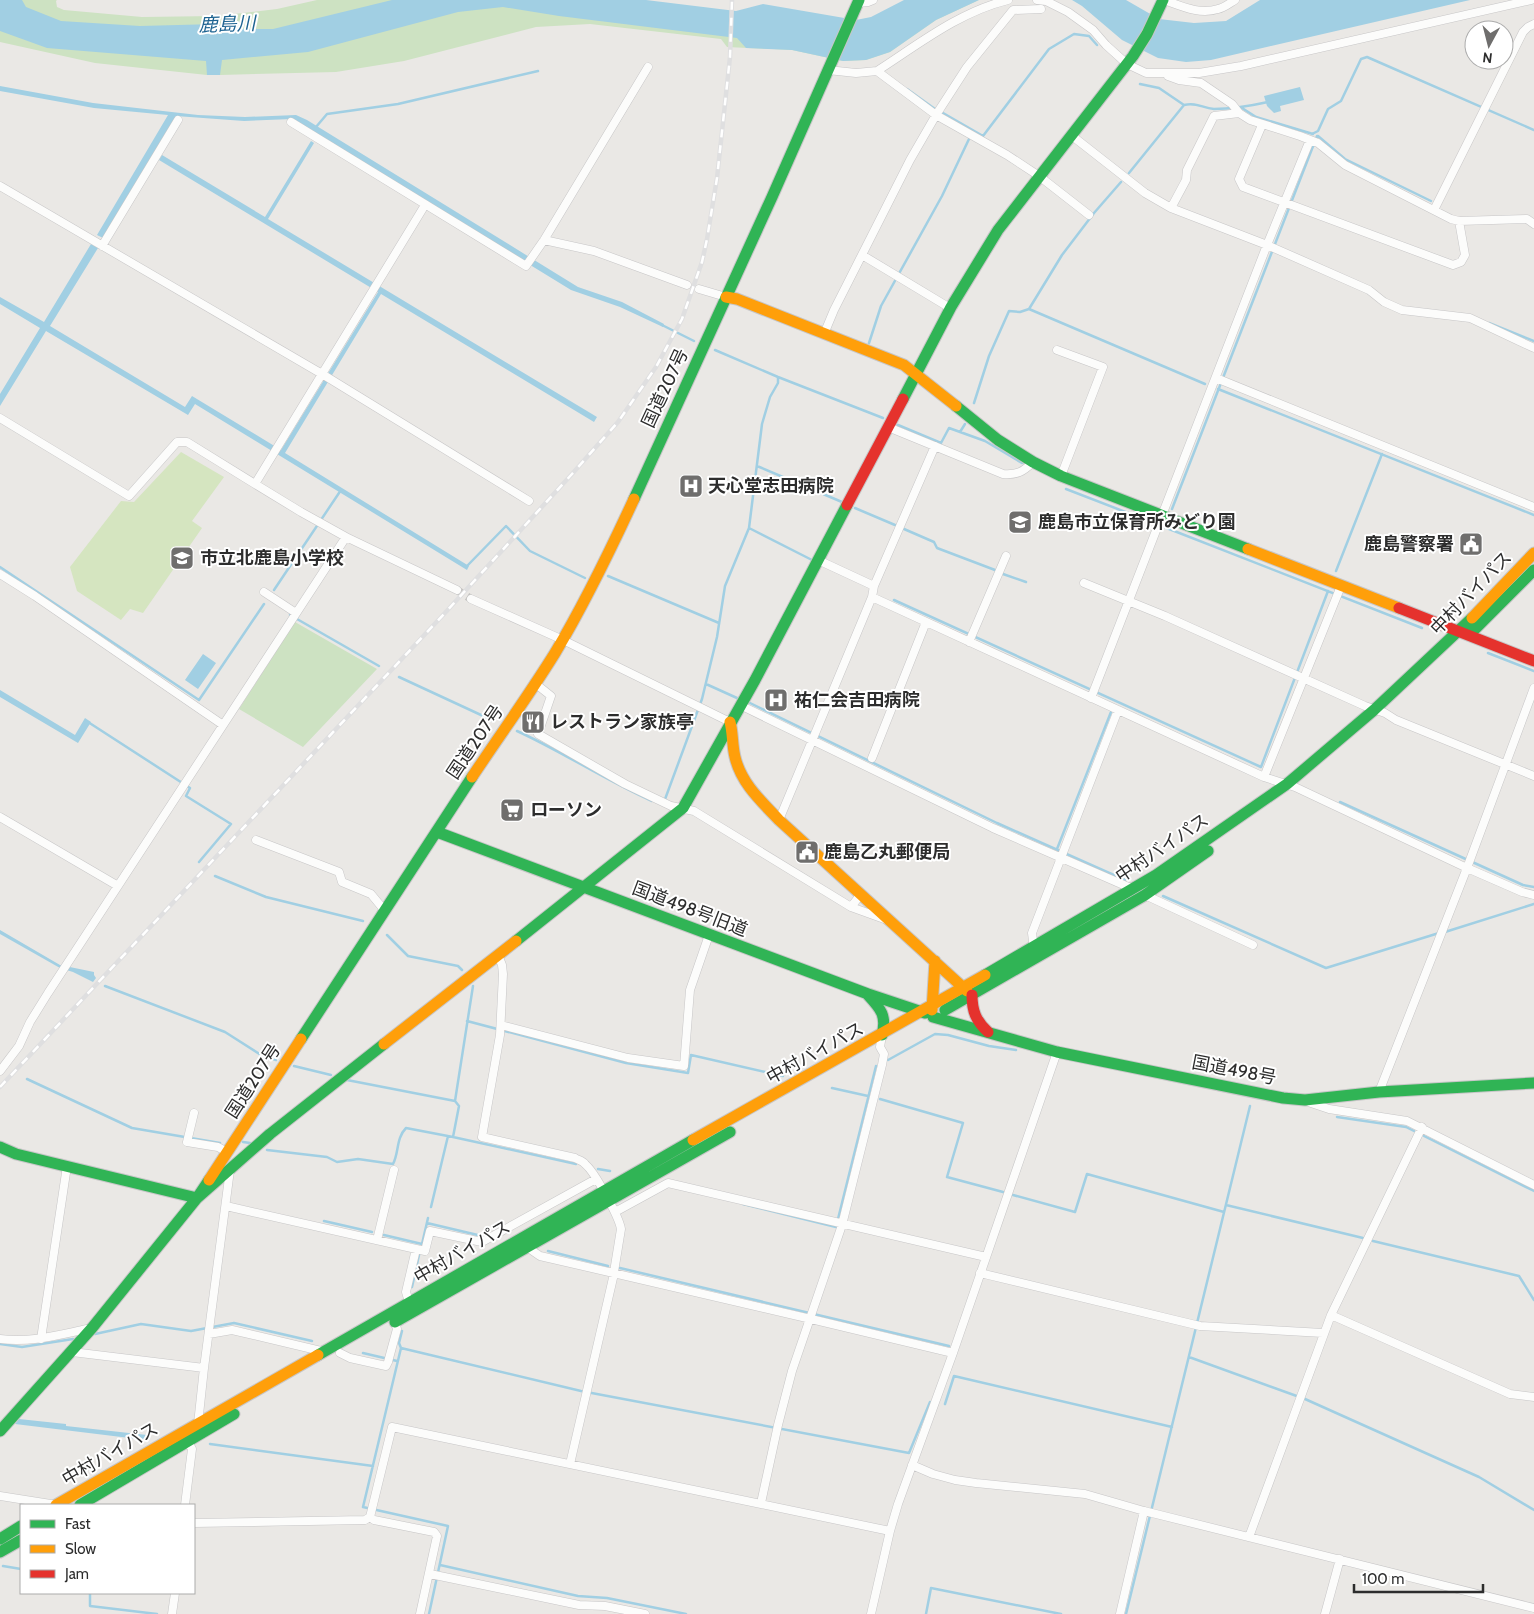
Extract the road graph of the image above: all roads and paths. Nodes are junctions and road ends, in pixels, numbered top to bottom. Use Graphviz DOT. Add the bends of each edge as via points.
graph roads {
  1 [pos="873,0"];
  2 [pos="1008,0"];
  3 [pos="1037,0"];
  4 [pos="1235,0"];
  5 [pos="1531,0"];
  6 [pos="1162,3"];
  7 [pos="857,5"];
  8 [pos="1041,9"];
  9 [pos="1534,24"];
  10 [pos="1130,60"];
  11 [pos="648,67"];
  12 [pos="828,70"];
  13 [pos="877,71"];
  14 [pos="1164,74"];
  15 [pos="1238,113"];
  16 [pos="936,115"];
  17 [pos="178,120"];
  18 [pos="291,122"];
  19 [pos="1262,125"];
  20 [pos="1071,136"];
  21 [pos="1310,140"];
  22 [pos="1039,176"];
  23 [pos="0,186"];
  24 [pos="1284,202"];
  25 [pos="425,205"];
  26 [pos="1172,208"];
  27 [pos="1434,210"];
  28 [pos="1089,214"];
  29 [pos="1459,221"];
  30 [pos="1534,224"];
  31 [pos="544,240"];
  32 [pos="1267,245"];
  33 [pos="102,246"];
  34 [pos="862,255"];
  35 [pos="687,285"];
  36 [pos="700,289"];
  37 [pos="726,297"];
  38 [pos="951,307"];
  39 [pos="824,334"];
  40 [pos="1534,348"];
  41 [pos="1058,350"];
  42 [pos="322,374"];
  43 [pos="916,374"];
  44 [pos="1216,378"];
  45 [pos="0,418"];
  46 [pos="888,427"];
  47 [pos="935,446"];
  48 [pos="1033,462"];
  49 [pos="1061,476"];
  50 [pos="255,484"];
  51 [pos="529,502"];
  52 [pos="1534,508"];
  53 [pos="1162,516"];
  54 [pos="346,537"];
  55 [pos="1534,553"];
  56 [pos="1006,556"];
  57 [pos="818,560"];
  58 [pos="1534,570"];
  59 [pos="0,574"];
  60 [pos="1084,584"];
  61 [pos="874,586"];
  62 [pos="457,590"];
  63 [pos="1338,591"];
  64 [pos="264,592"];
  65 [pos="872,597"];
  66 [pos="471,599"];
  67 [pos="1128,602"];
  68 [pos="294,616"];
  69 [pos="926,622"];
  70 [pos="1464,634"];
  71 [pos="563,640"];
  72 [pos="969,642"];
  73 [pos="1534,660"];
  74 [pos="1304,679"];
  75 [pos="536,684"];
  76 [pos="1534,688"];
  77 [pos="1091,698"];
  78 [pos="740,705"];
  79 [pos="1118,710"];
  80 [pos="1379,712"];
  81 [pos="730,722"];
  82 [pos="223,725"];
  83 [pos="812,740"];
  84 [pos="716,749"];
  85 [pos="735,756"];
  86 [pos="872,758"];
  87 [pos="1505,765"];
  88 [pos="1534,776"];
  89 [pos="1264,777"];
  90 [pos="1291,786"];
  91 [pos="683,808"];
  92 [pos="0,817"];
  93 [pos="779,820"];
  94 [pos="436,832"];
  95 [pos="256,840"];
  96 [pos="1062,857"];
  97 [pos="1467,868"];
  98 [pos="118,886"];
  99 [pos="582,888"];
  100 [pos="1133,889"];
  101 [pos="861,894"];
  102 [pos="1145,895"];
  103 [pos="1534,895"];
  104 [pos="851,907"];
  105 [pos="385,911"];
  106 [pos="891,922"];
  107 [pos="709,935"];
  108 [pos="1253,945"];
  109 [pos="1035,954"];
  110 [pos="498,955"];
  111 [pos="935,961"];
  112 [pos="968,991"];
  113 [pos="868,994"];
  114 [pos="929,1011"];
  115 [pos="501,1025"];
  116 [pos="988,1032"];
  117 [pos="882,1035"];
  118 [pos="880,1047"];
  119 [pos="1057,1052"];
  120 [pos="0,1071"];
  121 [pos="1534,1083"];
  122 [pos="1379,1092"];
  123 [pos="1305,1100"];
  124 [pos="194,1113"];
  125 [pos="1422,1127"];
  126 [pos="0,1147"];
  127 [pos="227,1152"];
  128 [pos="67,1166"];
  129 [pos="230,1170"];
  130 [pos="394,1170"];
  131 [pos="596,1178"];
  132 [pos="1534,1184"];
  133 [pos="606,1196"];
  134 [pos="197,1198"];
  135 [pos="226,1206"];
  136 [pos="615,1212"];
  137 [pos="839,1224"];
  138 [pos="377,1240"];
  139 [pos="486,1240"];
  140 [pos="523,1243"];
  141 [pos="416,1249"];
  142 [pos="494,1253"];
  143 [pos="986,1258"];
  144 [pos="613,1272"];
  145 [pos="980,1273"];
  146 [pos="409,1302"];
  147 [pos="1331,1314"];
  148 [pos="812,1315"];
  149 [pos="395,1322"];
  150 [pos="92,1328"];
  151 [pos="209,1329"];
  152 [pos="1323,1333"];
  153 [pos="41,1339"];
  154 [pos="0,1340"];
  155 [pos="70,1352"];
  156 [pos="323,1352"];
  157 [pos="340,1353"];
  158 [pos="953,1354"];
  159 [pos="204,1368"];
  160 [pos="1534,1397"];
  161 [pos="201,1427"];
  162 [pos="0,1431"];
  163 [pos="185,1437"];
  164 [pos="570,1464"];
  165 [pos="912,1465"];
  166 [pos="0,1496"];
  167 [pos="761,1503"];
  168 [pos="50,1504"];
  169 [pos="58,1504"];
  170 [pos="82,1504"];
  171 [pos="185,1504"];
  172 [pos="1144,1511"];
  173 [pos="372,1512"];
  174 [pos="195,1523"];
  175 [pos="20,1527"];
  176 [pos="890,1531"];
  177 [pos="1250,1537"];
  178 [pos="0,1539"];
  179 [pos="20,1541"];
  180 [pos="0,1552"];
  181 [pos="1340,1559"];
  182 [pos="435,1576"];
  183 [pos="174,1594"];
  184 [pos="1534,1608"];
  185 [pos="172,1614"];
  186 [pos="420,1614"];
  187 [pos="645,1614"];
  188 [pos="871,1614"];
  189 [pos="1120,1614"];
  190 [pos="1324,1614"];
  1 -- 7 [label="street"];
  2 -- 13 [label="street" via="950,23"];
  3 -- 10 [label="street" via="1068,12 1093,30 1106,45"];
  4 -- 6 [label="street" via="1218,9 1205,11"];
  5 -- 14 [label="street" via="1241,66 1199,73"];
  6 -- 10 [label="main road"];
  7 -- 12 [label="main road, 国道207号"];
  8 -- 16 [label="street" via="1013,10 967,67"];
  9 -- 27 [label="street" via="1523,32"];
  10 -- 14 [label="street" via="1146,73"];
  10 -- 20 [label="main road"];
  11 -- 31 [label="street"];
  12 -- 13 [label="street"];
  12 -- 37 [label="main road, 国道207号"];
  13 -- 16 [label="street"];
  14 -- 15 [label="street" via="1201,83 1232,104"];
  15 -- 19 [label="street"];
  15 -- 26 [label="street" via="1214,116"];
  16 -- 22 [label="street"];
  16 -- 34 [label="street"];
  17 -- 33 [label="street"];
  18 -- 25 [label="street"];
  19 -- 21 [label="street"];
  19 -- 24 [label="street" via="1239,179 1243,186"];
  20 -- 22 [label="main road"];
  20 -- 26 [label="street" via="1144,193"];
  21 -- 24 [label="street"];
  21 -- 27 [label="street" via="1345,165"];
  22 -- 28 [label="street"];
  22 -- 38 [label="main road" via="998,230"];
  23 -- 33 [label="street"];
  24 -- 29 [label="street" via="1453,265 1461,262 1465,255"];
  24 -- 32 [label="street"];
  25 -- 31 [label="street" via="526,266"];
  25 -- 42 [label="street"];
  26 -- 32 [label="street"];
  27 -- 29 [label="street"];
  29 -- 30 [label="street" via="1527,220"];
  31 -- 35 [label="street" via="594,250"];
  32 -- 40 [label="street" via="1369,290 1402,310 1470,318"];
  32 -- 44 [label="street"];
  33 -- 42 [label="street"];
  34 -- 38 [label="street"];
  34 -- 39 [label="street"];
  36 -- 37 [label="street"];
  37 -- 39 [label="main road"];
  37 -- 71 [label="main road, 国道207号" via="613,543"];
  38 -- 43 [label="main road"];
  39 -- 43 [label="main road" via="904,365"];
  41 -- 49 [label="street" via="1103,367"];
  42 -- 50 [label="street"];
  42 -- 51 [label="street"];
  43 -- 46 [label="main road"];
  43 -- 48 [label="main road" via="991,435"];
  44 -- 52 [label="street"];
  44 -- 53 [label="street"];
  45 -- 50 [label="street" via="129,496 177,442 187,442"];
  46 -- 47 [label="street"];
  46 -- 57 [label="main road"];
  47 -- 48 [label="street" via="1002,474 1024,471"];
  47 -- 61 [label="street"];
  48 -- 49 [label="main road"];
  49 -- 53 [label="main road"];
  50 -- 54 [label="street"];
  53 -- 63 [label="main road"];
  53 -- 67 [label="street"];
  54 -- 62 [label="street"];
  54 -- 68 [label="street"];
  55 -- 70 [label="main road, 中村バイパス"];
  56 -- 72 [label="street"];
  57 -- 61 [label="street"];
  57 -- 78 [label="main road"];
  58 -- 70 [label="main road, 中村バイパス" via="1506,599"];
  59 -- 82 [label="street"];
  60 -- 67 [label="street"];
  61 -- 65 [label="street"];
  63 -- 70 [label="main road"];
  63 -- 74 [label="street"];
  64 -- 68 [label="street"];
  65 -- 69 [label="street"];
  65 -- 83 [label="street"];
  66 -- 71 [label="street"];
  67 -- 74 [label="street"];
  67 -- 77 [label="street"];
  68 -- 82 [label="street"];
  69 -- 72 [label="street"];
  69 -- 86 [label="street"];
  70 -- 73 [label="main road"];
  70 -- 80 [label="main road, 中村バイパス"];
  71 -- 75 [label="main road, 国道207号"];
  71 -- 81 [label="street"];
  72 -- 77 [label="street"];
  74 -- 80 [label="street"];
  74 -- 89 [label="street"];
  75 -- 91 [label="street" via="551,696 538,734 625,784"];
  75 -- 94 [label="main road, 国道207号"];
  76 -- 87 [label="street"];
  77 -- 79 [label="street"];
  78 -- 81 [label="main road"];
  78 -- 83 [label="street"];
  79 -- 89 [label="street"];
  79 -- 96 [label="street"];
  80 -- 87 [label="street"];
  80 -- 90 [label="main road, 中村バイパス"];
  81 -- 84 [label="main road"];
  81 -- 85 [label="main road"];
  82 -- 98 [label="street"];
  83 -- 93 [label="street"];
  83 -- 96 [label="street" via="994,828"];
  84 -- 85 [label="main road"];
  84 -- 91 [label="main road"];
  85 -- 93 [label="main road" via="745,781"];
  87 -- 88 [label="street"];
  87 -- 97 [label="street"];
  89 -- 90 [label="street"];
  90 -- 97 [label="street"];
  90 -- 100 [label="main road, 中村バイパス"];
  90 -- 102 [label="main road, 中村バイパス"];
  91 -- 99 [label="main road"];
  91 -- 104 [label="street" via="694,811"];
  92 -- 98 [label="street"];
  93 -- 101 [label="main road"];
  94 -- 99 [label="main road, 国道498号旧道"];
  94 -- 105 [label="main road, 国道207号"];
  95 -- 105 [label="street" via="339,872 342,882 371,894"];
  96 -- 100 [label="street"];
  96 -- 109 [label="street" via="1032,933"];
  97 -- 103 [label="street"];
  97 -- 122 [label="street"];
  98 -- 120 [label="street" via="30,1022 19,1046"];
  99 -- 107 [label="main road, 国道498号旧道"];
  99 -- 110 [label="main road"];
  100 -- 109 [label="main road, 中村バイパス"];
  101 -- 104 [label="street"];
  101 -- 106 [label="main road"];
  102 -- 108 [label="street"];
  102 -- 109 [label="main road, 中村バイパス"];
  104 -- 106 [label="street"];
  105 -- 127 [label="main road, 国道207号"];
  106 -- 111 [label="main road"];
  107 -- 113 [label="main road, 国道498号旧道"];
  107 -- 115 [label="street" via="690,990 684,1066 628,1058"];
  109 -- 112 [label="main road, 中村バイパス"];
  110 -- 115 [label="street" via="503,974"];
  110 -- 129 [label="main road" via="334,1082"];
  111 -- 112 [label="main road"];
  111 -- 114 [label="main road"];
  112 -- 114 [label="main road, 中村バイパス"];
  112 -- 116 [label="main road" via="976,1020"];
  113 -- 114 [label="main road, 国道498号旧道"];
  113 -- 117 [label="main road" via="885,1018"];
  114 -- 116 [label="main road, 国道498号"];
  114 -- 117 [label="main road, 中村バイパス"];
  114 -- 118 [label="main road, 中村バイパス"];
  115 -- 131 [label="street" via="482,1137 575,1158 586,1164"];
  116 -- 119 [label="main road, 国道498号"];
  117 -- 118 [label="street"];
  117 -- 133 [label="main road, 中村バイパス"];
  118 -- 133 [label="main road, 中村バイパス"];
  118 -- 137 [label="street" via="884,1054 882,1065"];
  119 -- 123 [label="main road, 国道498号" via="1266,1095"];
  119 -- 143 [label="street"];
  121 -- 122 [label="main road, 国道498号"];
  122 -- 123 [label="main road, 国道498号"];
  123 -- 125 [label="street" via="1329,1109 1407,1121"];
  124 -- 127 [label="street" via="187,1142 218,1147"];
  125 -- 132 [label="street"];
  125 -- 147 [label="street"];
  126 -- 128 [label="main road"];
  127 -- 134 [label="main road, 国道207号"];
  128 -- 134 [label="main road"];
  128 -- 153 [label="street"];
  129 -- 134 [label="main road"];
  129 -- 135 [label="street"];
  130 -- 138 [label="street"];
  131 -- 133 [label="street"];
  131 -- 139 [label="street"];
  133 -- 136 [label="street"];
  133 -- 140 [label="main road, 中村バイパス"];
  134 -- 150 [label="main road, 国道207号"];
  135 -- 138 [label="street"];
  135 -- 151 [label="street"];
  136 -- 137 [label="street" via="668,1183"];
  136 -- 144 [label="street" via="621,1229"];
  137 -- 143 [label="street"];
  137 -- 148 [label="street"];
  138 -- 141 [label="street"];
  139 -- 141 [label="street" via="482,1242 430,1231 425,1251"];
  139 -- 142 [label="street"];
  140 -- 142 [label="main road, 中村バイパス"];
  140 -- 144 [label="street" via="540,1256"];
  140 -- 149 [label="main road, 中村バイパス"];
  141 -- 146 [label="street" via="406,1292"];
  142 -- 146 [label="main road, 中村バイパス"];
  143 -- 145 [label="street"];
  144 -- 148 [label="street"];
  144 -- 164 [label="street"];
  145 -- 152 [label="street" via="1197,1325"];
  145 -- 158 [label="street"];
  146 -- 156 [label="main road, 中村バイパス"];
  147 -- 152 [label="street"];
  147 -- 160 [label="street" via="1510,1394"];
  148 -- 158 [label="street"];
  148 -- 167 [label="street" via="792,1371"];
  149 -- 157 [label="main road, 中村バイパス"];
  149 -- 157 [label="street" via="386,1366"];
  150 -- 153 [label="street"];
  150 -- 155 [label="main road, 国道207号"];
  151 -- 156 [label="street" via="232,1330"];
  151 -- 159 [label="street"];
  152 -- 177 [label="street"];
  153 -- 154 [label="street"];
  155 -- 159 [label="street"];
  155 -- 162 [label="main road, 国道207号"];
  156 -- 161 [label="main road, 中村バイパス"];
  157 -- 161 [label="main road, 中村バイパス"];
  158 -- 165 [label="street"];
  159 -- 161 [label="street"];
  161 -- 163 [label="main road, 中村バイパス"];
  163 -- 169 [label="main road, 中村バイパス"];
  163 -- 170 [label="main road, 中村バイパス"];
  163 -- 171 [label="street" via="192,1449"];
  164 -- 167 [label="street"];
  164 -- 173 [label="street" via="392,1427"];
  165 -- 172 [label="street" via="955,1480 1086,1494"];
  165 -- 176 [label="street"];
  166 -- 168 [label="street"];
  167 -- 176 [label="street"];
  172 -- 177 [label="street"];
  172 -- 189 [label="street"];
  173 -- 174 [label="street" via="365,1520"];
  173 -- 182 [label="street" via="374,1520 434,1532 437,1536"];
  175 -- 178 [label="main road"];
  176 -- 188 [label="street"];
  177 -- 181 [label="street"];
  179 -- 180 [label="main road"];
  181 -- 184 [label="street"];
  181 -- 190 [label="street"];
  182 -- 186 [label="street"];
  182 -- 187 [label="street" via="579,1605 605,1606"];
  183 -- 185 [label="street"];
}
